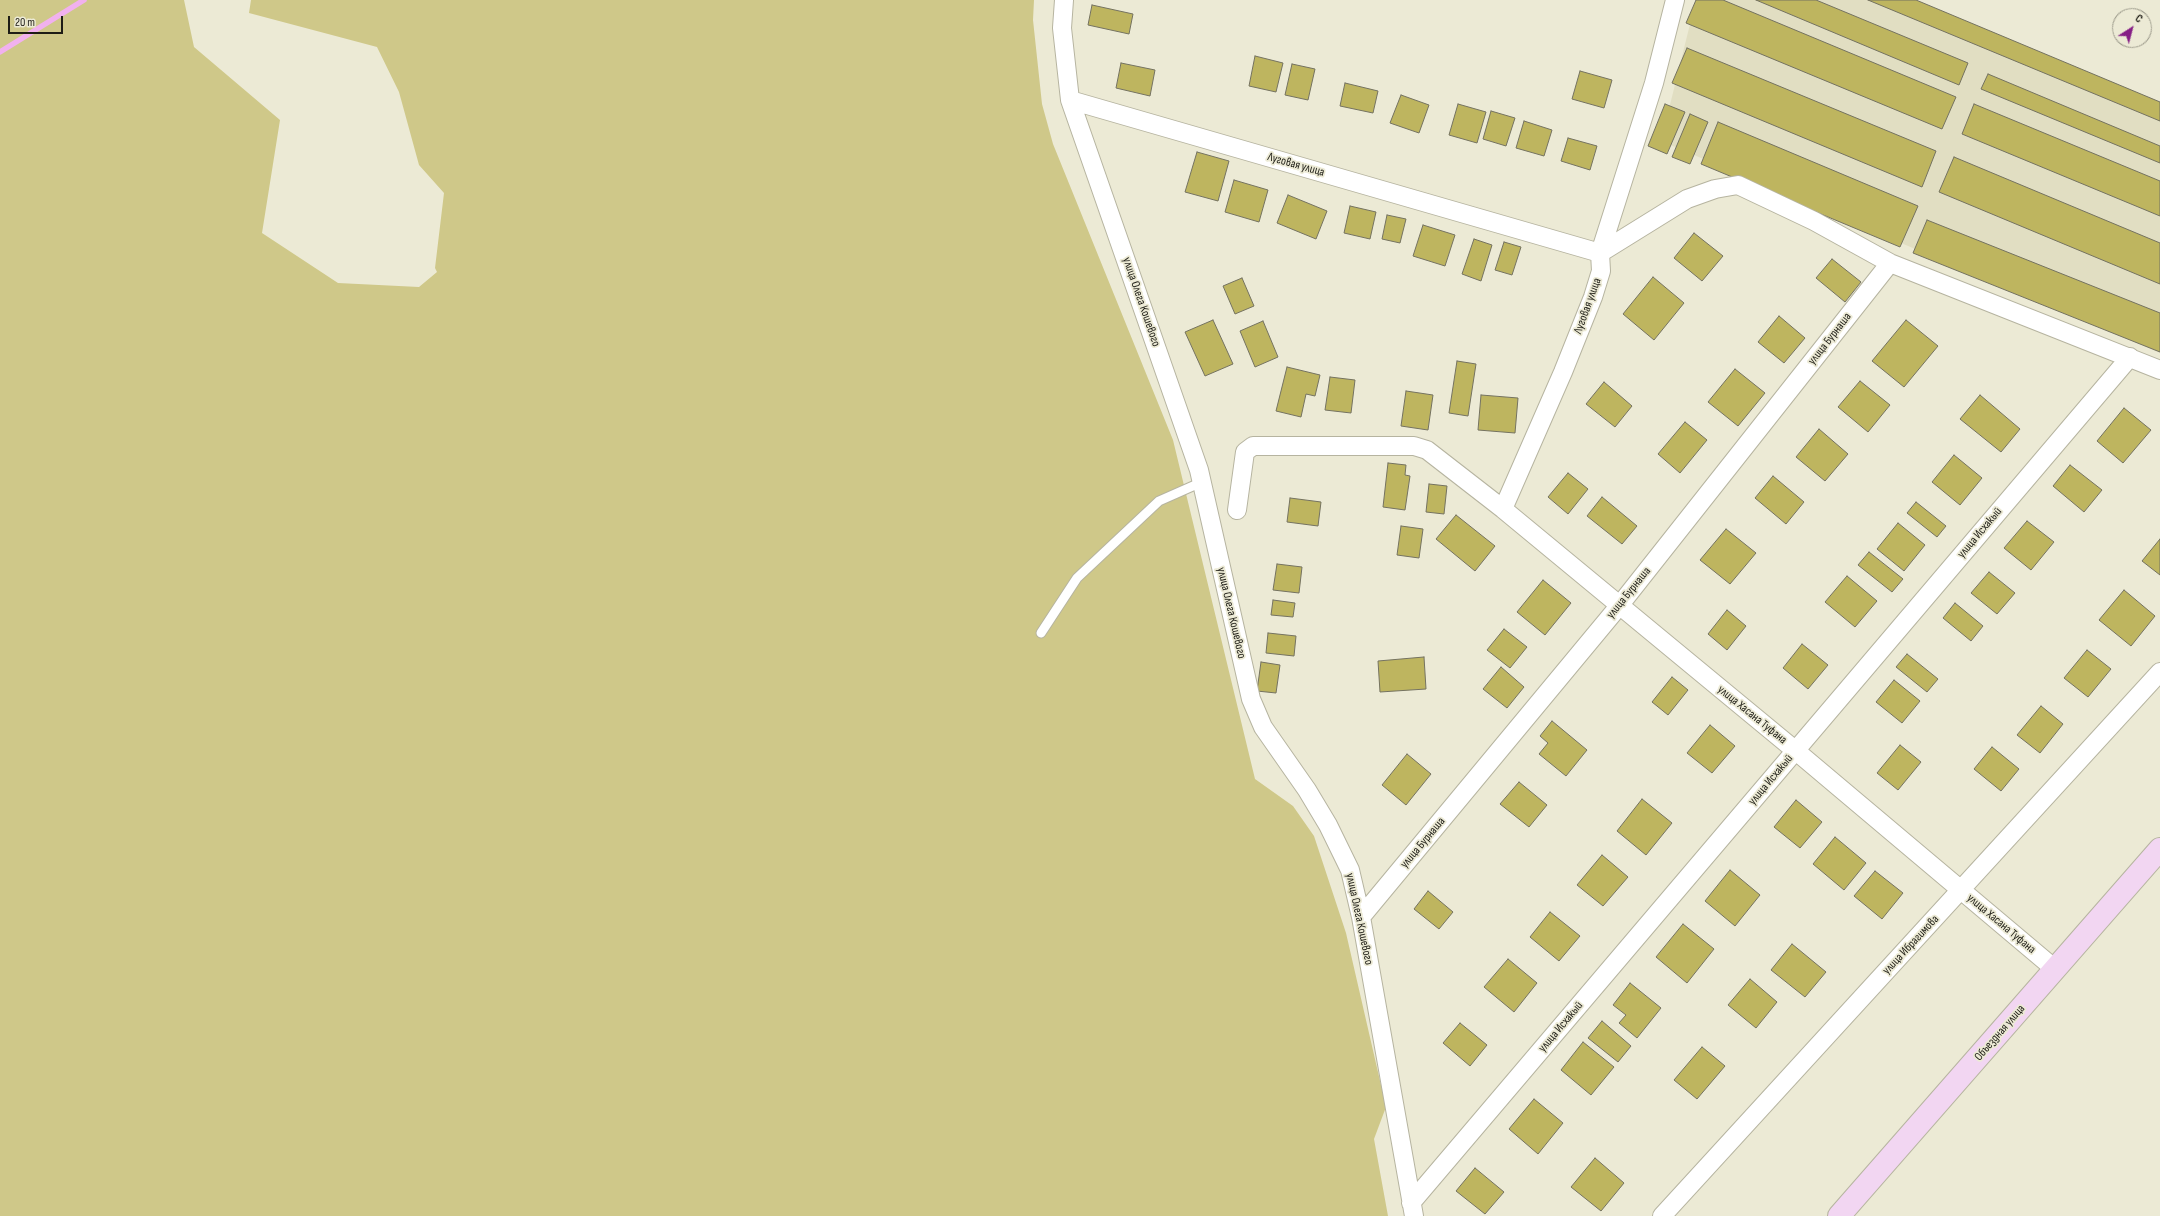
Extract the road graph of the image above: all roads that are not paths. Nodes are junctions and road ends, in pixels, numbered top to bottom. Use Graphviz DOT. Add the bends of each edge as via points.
graph roads {
  1 [pos="1064,0"];
  2 [pos="1675,0"];
  3 [pos="1070,100"];
  4 [pos="1600,252"];
  5 [pos="1890,263"];
  6 [pos="2130,357"];
  7 [pos="2160,370"];
  8 [pos="1202,482"];
  9 [pos="1503,509"];
  10 [pos="1237,510"];
  11 [pos="1619,606"];
  12 [pos="1040,633"];
  13 [pos="2160,672"];
  14 [pos="1796,751"];
  15 [pos="2160,849"];
  16 [pos="1961,890"];
  17 [pos="1361,917"];
  18 [pos="2056,970"];
  19 [pos="1413,1209"];
  20 [pos="1662,1216"];
  21 [pos="1839,1216"];
  1 -- 3 [label="street, улица Олега Кошевого" via="1062,28"];
  2 -- 4 [label="street" via="1654,83"];
  3 -- 4 [label="street, Луговая улица"];
  3 -- 8 [label="street, улица Олега Кошевого"];
  4 -- 5 [label="street" via="1687,199 1715,189 1738,185 1814,221"];
  4 -- 9 [label="street, Луговая улица" via="1601,271 1593,297 1564,372"];
  5 -- 6 [label="street"];
  5 -- 11 [label="street, улица Бурнаша"];
  6 -- 7 [label="street"];
  6 -- 14 [label="street, улица Исхакый"];
  8 -- 12 [label="lane" via="1153,506 1077,578"];
  8 -- 17 [label="street, улица Олега Кошевого" via="1251,699 1263,727 1328,825 1350,870"];
  9 -- 10 [label="street" via="1439,458 1427,450 1414,446 1272,444 1253,446 1245,452"];
  9 -- 11 [label="street, улица Хасана Туфана"];
  11 -- 14 [label="street, улица Хасана Туфана"];
  11 -- 17 [label="street, улица Бурнаша"];
  13 -- 16 [label="street, улица Ибрагимова"];
  14 -- 16 [label="street, улица Хасана Туфана"];
  14 -- 19 [label="street, улица Исхакый"];
  15 -- 18 [label="street, Объездная улица"];
  16 -- 18 [label="street, улица Хасана Туфана"];
  16 -- 20 [label="street, улица Ибрагимова"];
  17 -- 19 [label="street, улица Олега Кошевого"];
  18 -- 21 [label="street, Объездная улица"];
}
